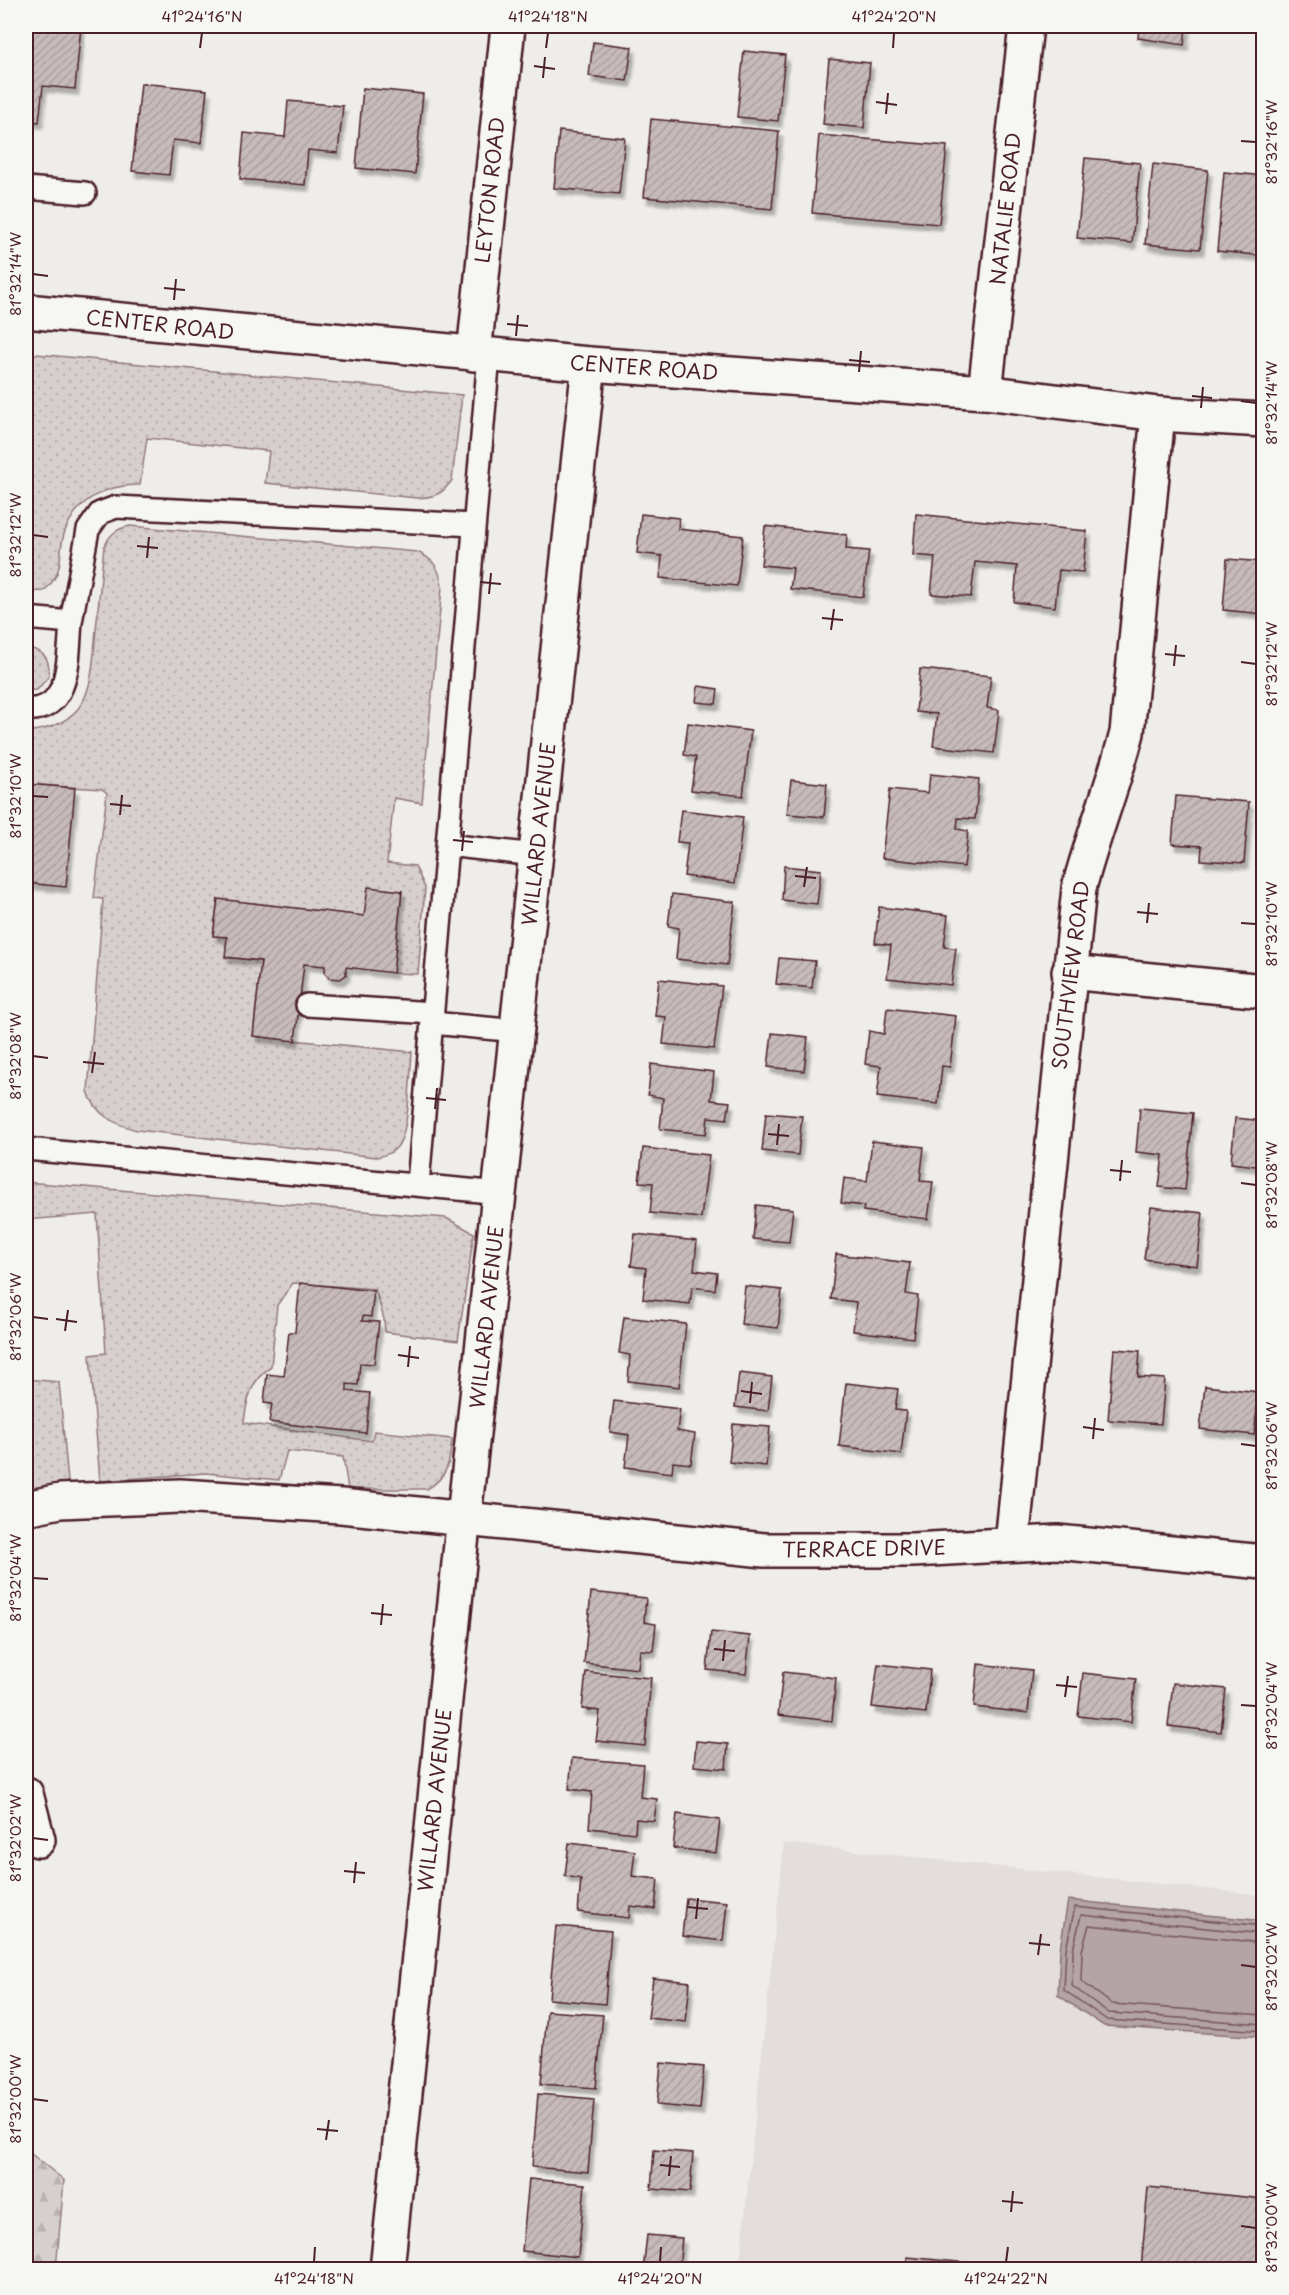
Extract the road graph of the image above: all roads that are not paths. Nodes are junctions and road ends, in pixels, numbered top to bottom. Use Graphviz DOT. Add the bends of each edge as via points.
graph roads {
  1 [pos="508,26"];
  2 [pos="1026,26"];
  3 [pos="26,188"];
  4 [pos="85,193"];
  5 [pos="26,311"];
  6 [pos="481,354"];
  7 [pos="589,364"];
  8 [pos="985,393"];
  9 [pos="1158,414"];
  10 [pos="1263,420"];
  11 [pos="474,525"];
  12 [pos="26,618"];
  13 [pos="71,622"];
  14 [pos="26,709"];
  15 [pos="447,845"];
  16 [pos="536,855"];
  17 [pos="1069,972"];
  18 [pos="1263,991"];
  19 [pos="308,1005"];
  20 [pos="433,1018"];
  21 [pos="518,1031"];
  22 [pos="26,1149"];
  23 [pos="418,1184"];
  24 [pos="501,1193"];
  25 [pos="26,1508"];
  26 [pos="465,1518"];
  27 [pos="1012,1543"];
  28 [pos="1263,1562"];
  29 [pos="26,1794"];
  30 [pos="38,1840"];
  31 [pos="387,2270"];
  1 -- 6 [label="street, LEYTON ROAD"];
  2 -- 8 [label="street, NATALIE ROAD"];
  3 -- 4 [label="lane"];
  5 -- 6 [label="street, CENTER ROAD"];
  6 -- 7 [label="street, CENTER ROAD"];
  6 -- 11 [label="lane"];
  7 -- 8 [label="street, CENTER ROAD"];
  7 -- 16 [label="street, WILLARD AVENUE"];
  8 -- 9 [label="street, CENTER ROAD"];
  9 -- 10 [label="street, CENTER ROAD"];
  9 -- 17 [label="street, SOUTHVIEW ROAD" via="1127,734 1093,832 1079,888"];
  11 -- 13 [label="lane" via="116,507 100,513 88,530"];
  11 -- 15 [label="lane"];
  12 -- 13 [label="lane"];
  13 -- 14 [label="lane" via="65,682 54,700 38,710"];
  15 -- 16 [label="lane"];
  15 -- 20 [label="lane"];
  16 -- 21 [label="street, WILLARD AVENUE"];
  17 -- 18 [label="street"];
  17 -- 27 [label="street, SOUTHVIEW ROAD"];
  19 -- 20 [label="lane"];
  20 -- 21 [label="lane"];
  20 -- 23 [label="lane"];
  21 -- 24 [label="street, WILLARD AVENUE"];
  22 -- 23 [label="lane"];
  23 -- 24 [label="lane"];
  24 -- 26 [label="street, WILLARD AVENUE"];
  25 -- 26 [label="street, TERRACE DRIVE" via="60,1501 180,1496"];
  26 -- 27 [label="street, TERRACE DRIVE" via="764,1550 913,1550"];
  26 -- 31 [label="street, WILLARD AVENUE"];
  27 -- 28 [label="street, TERRACE DRIVE" via="1057,1542"];
  29 -- 30 [label="street"];
}
